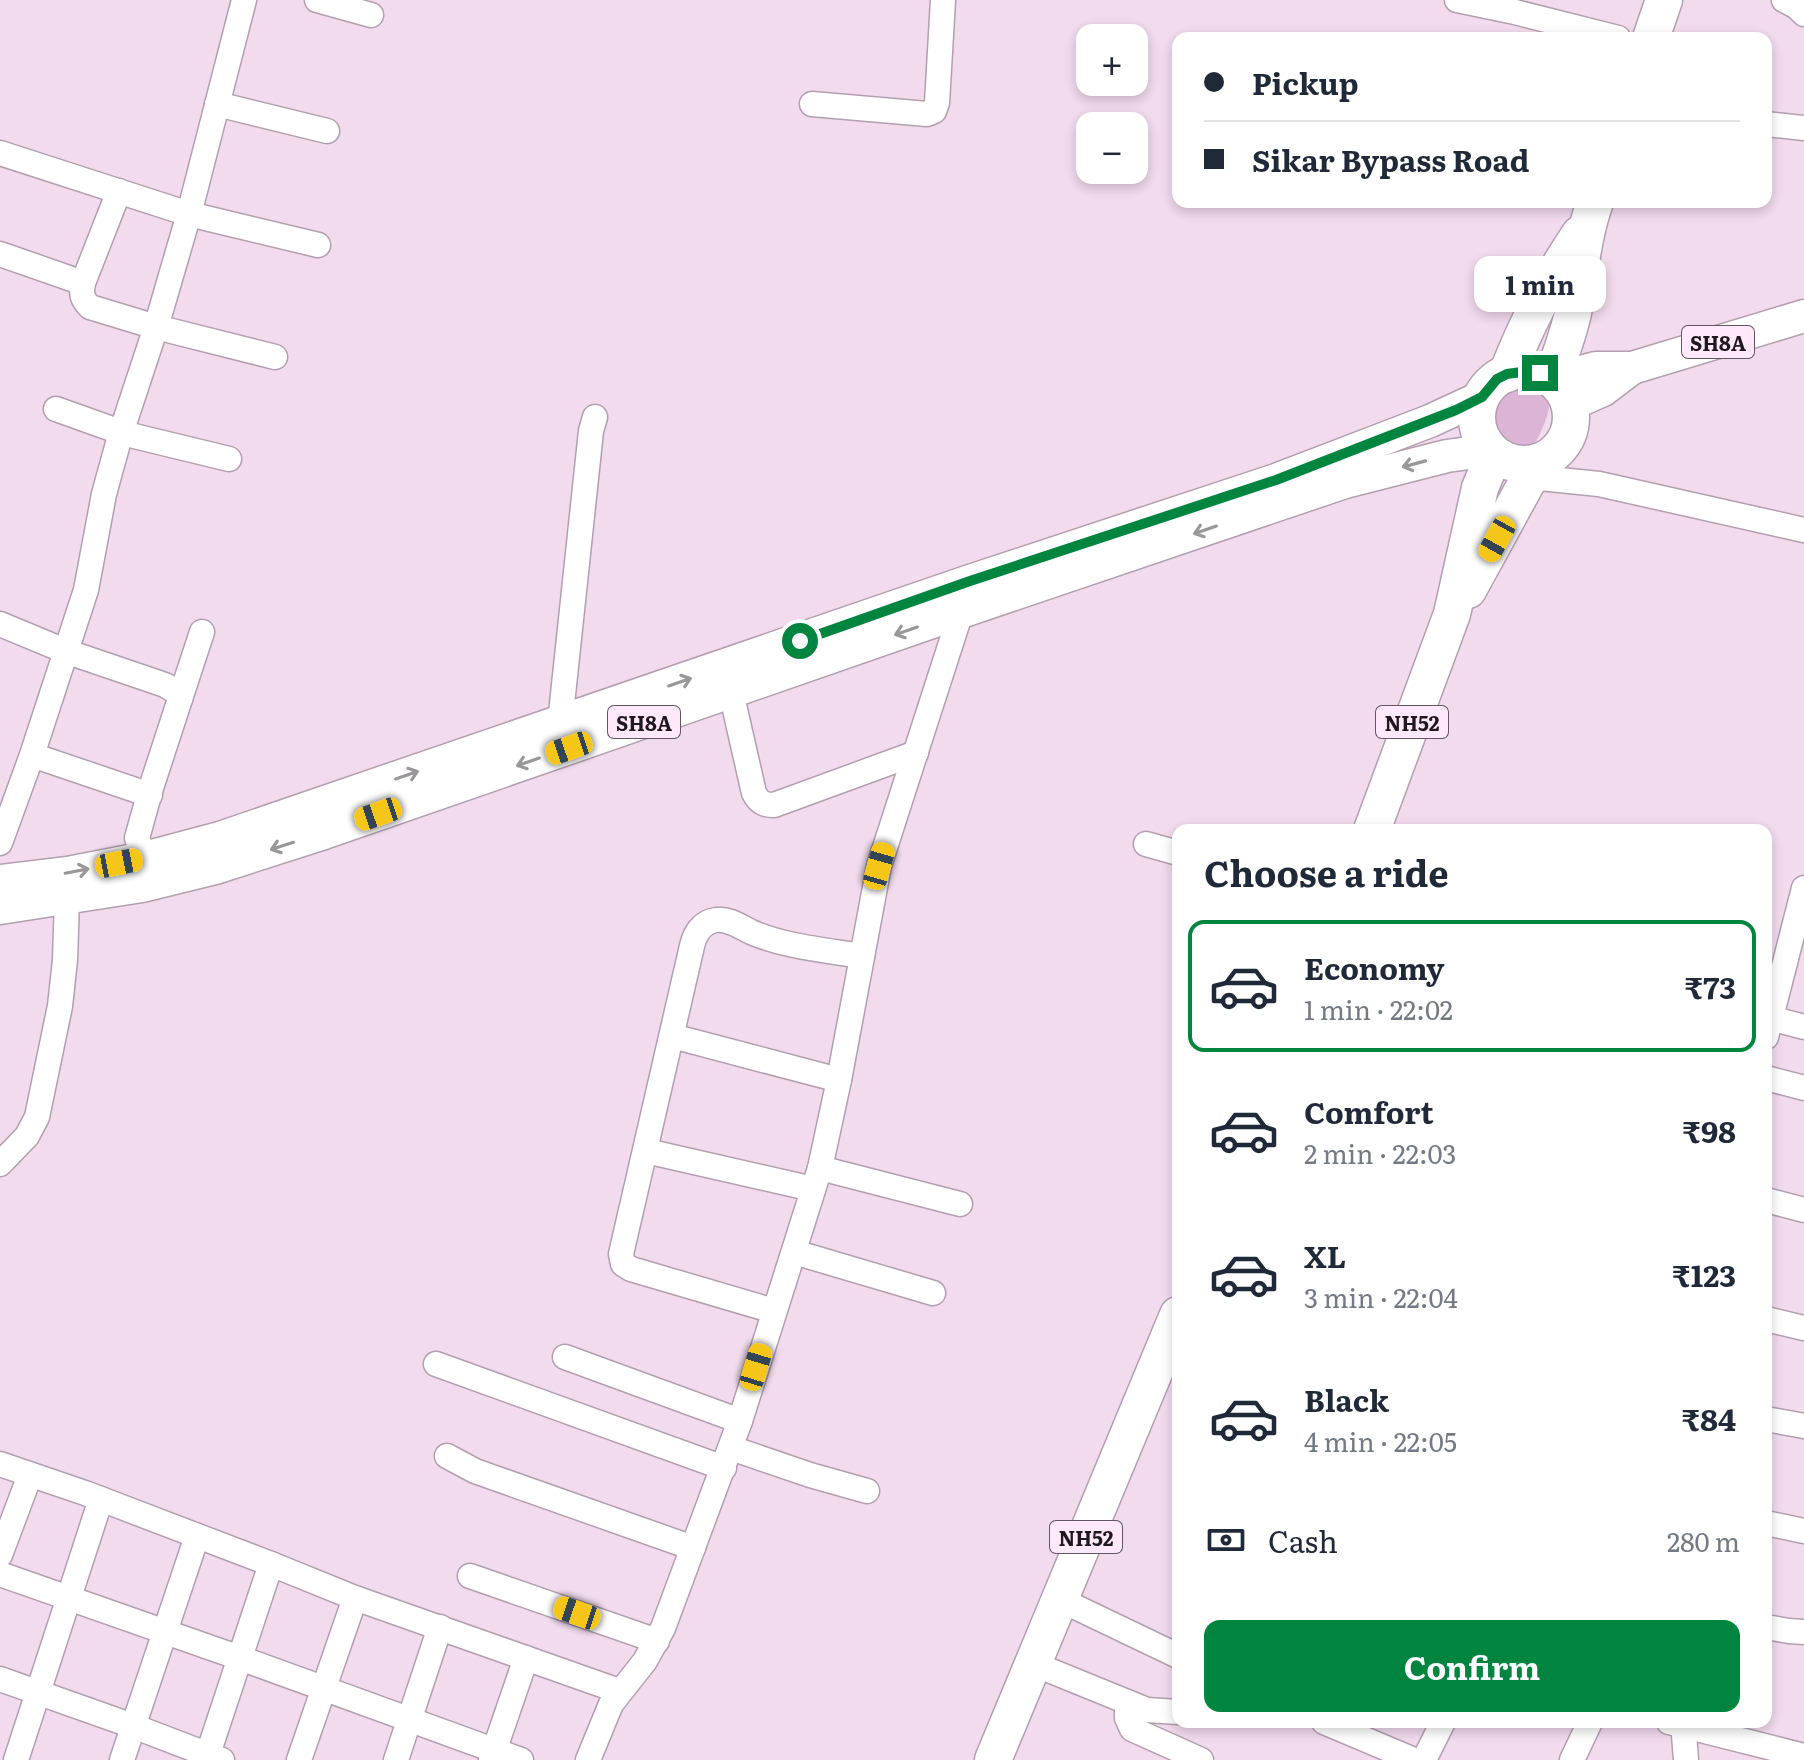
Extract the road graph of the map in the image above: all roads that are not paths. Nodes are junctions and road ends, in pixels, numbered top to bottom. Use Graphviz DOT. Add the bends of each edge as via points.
graph roads {
  1 [pos="244,0"];
  2 [pos="317,0"];
  3 [pos="930,0"];
  4 [pos="942,0"];
  5 [pos="1457,0"];
  6 [pos="1664,0"];
  7 [pos="1784,0"];
  8 [pos="1804,14"];
  9 [pos="371,15"];
  10 [pos="1594,32"];
  11 [pos="1653,32"];
  12 [pos="217,104"];
  13 [pos="812,104"];
  14 [pos="1772,125"];
  15 [pos="1804,128"];
  16 [pos="327,131"];
  17 [pos="0,153"];
  18 [pos="119,191"];
  19 [pos="1591,212"];
  20 [pos="189,214"];
  21 [pos="318,245"];
  22 [pos="0,254"];
  23 [pos="83,283"];
  24 [pos="1804,316"];
  25 [pos="156,327"];
  26 [pos="275,357"];
  27 [pos="1494,385"];
  28 [pos="1559,390"];
  29 [pos="56,409"];
  30 [pos="595,417"];
  31 [pos="121,432"];
  32 [pos="1492,452"];
  33 [pos="229,459"];
  34 [pos="1534,470"];
  35 [pos="1804,530"];
  36 [pos="961,612"];
  37 [pos="1452,614"];
  38 [pos="0,624"];
  39 [pos="202,632"];
  40 [pos="65,651"];
  41 [pos="731,692"];
  42 [pos="180,699"];
  43 [pos="560,723"];
  44 [pos="916,753"];
  45 [pos="32,755"];
  46 [pos="150,795"];
  47 [pos="1374,824"];
  48 [pos="0,843"];
  49 [pos="1146,844"];
  50 [pos="1172,851"];
  51 [pos="146,871"];
  52 [pos="0,881"];
  53 [pos="1804,888"];
  54 [pos="67,899"];
  55 [pos="0,908"];
  56 [pos="862,956"];
  57 [pos="1772,1012"];
  58 [pos="1772,1027"];
  59 [pos="1804,1027"];
  60 [pos="672,1036"];
  61 [pos="839,1080"];
  62 [pos="1772,1080"];
  63 [pos="1804,1088"];
  64 [pos="646,1151"];
  65 [pos="0,1164"];
  66 [pos="817,1178"];
  67 [pos="1772,1202"];
  68 [pos="960,1204"];
  69 [pos="1804,1210"];
  70 [pos="794,1252"];
  71 [pos="933,1293"];
  72 [pos="774,1311"];
  73 [pos="1772,1320"];
  74 [pos="1804,1328"];
  75 [pos="1172,1330"];
  76 [pos="565,1357"];
  77 [pos="436,1364"];
  78 [pos="1772,1420"];
  79 [pos="740,1421"];
  80 [pos="1804,1426"];
  81 [pos="447,1456"];
  82 [pos="727,1458"];
  83 [pos="0,1464"];
  84 [pos="30,1475"];
  85 [pos="867,1491"];
  86 [pos="101,1499"];
  87 [pos="1772,1524"];
  88 [pos="1804,1531"];
  89 [pos="197,1536"];
  90 [pos="693,1548"];
  91 [pos="0,1555"];
  92 [pos="271,1564"];
  93 [pos="0,1574"];
  94 [pos="470,1576"];
  95 [pos="69,1598"];
  96 [pos="355,1598"];
  97 [pos="1061,1600"];
  98 [pos="440,1627"];
  99 [pos="1772,1628"];
  100 [pos="165,1632"];
  101 [pos="1804,1632"];
  102 [pos="657,1641"];
  103 [pos="1172,1653"];
  104 [pos="240,1658"];
  105 [pos="526,1658"];
  106 [pos="1034,1664"];
  107 [pos="0,1679"];
  108 [pos="323,1688"];
  109 [pos="619,1691"];
  110 [pos="38,1693"];
  111 [pos="1127,1702"];
  112 [pos="1172,1712"];
  113 [pos="409,1720"];
  114 [pos="133,1726"];
  115 [pos="1338,1728"];
  116 [pos="1440,1728"];
  117 [pos="1587,1728"];
  118 [pos="1679,1728"];
  119 [pos="1695,1728"];
  120 [pos="493,1755"];
  121 [pos="1789,1755"];
  122 [pos="212,1758"];
  123 [pos="16,1760"];
  124 [pos="122,1760"];
  125 [pos="299,1760"];
  126 [pos="396,1760"];
  127 [pos="521,1760"];
  128 [pos="588,1760"];
  129 [pos="993,1760"];
  130 [pos="1201,1760"];
  131 [pos="1414,1760"];
  132 [pos="1424,1760"];
  133 [pos="1572,1760"];
  134 [pos="1686,1760"];
  1 -- 12 [label="street"];
  2 -- 9 [label="street"];
  3 -- 4 [label="street"];
  4 -- 13 [label="street" via="934,111"];
  5 -- 10 [label="street"];
  6 -- 11 [label="highway"];
  7 -- 8 [label="street"];
  12 -- 16 [label="street"];
  12 -- 20 [label="street"];
  14 -- 15 [label="street"];
  17 -- 18 [label="street"];
  18 -- 20 [label="street"];
  18 -- 23 [label="street"];
  19 -- 27 [label="highway, NH52"];
  19 -- 28 [label="highway, NH52"];
  20 -- 21 [label="street"];
  20 -- 25 [label="street"];
  22 -- 23 [label="street"];
  23 -- 25 [label="street" via="81,294 90,307"];
  24 -- 28 [label="main road, SH8A" via="1632,368 1596,368 1569,376"];
  25 -- 26 [label="street"];
  25 -- 31 [label="street"];
  27 -- 28 [label="highway" via="1529,371"];
  27 -- 32 [label="highway, NH52" via="1477,419"];
  43 -- 27 [label="main road, SH8A, one-way" via="1276,480 1430,421"];
  28 -- 34 [label="highway, NH52" via="1570,420 1568,433"];
  29 -- 31 [label="street"];
  30 -- 43 [label="street"];
  31 -- 33 [label="street"];
  31 -- 40 [label="street" via="86,590"];
  32 -- 34 [label="highway"];
  32 -- 36 [label="main road, SH8A, one-way" via="1447,456 1345,482"];
  32 -- 37 [label="highway, NH52"];
  34 -- 35 [label="street"];
  34 -- 37 [label="highway, NH52"];
  36 -- 41 [label="main road, SH8A, one-way"];
  36 -- 44 [label="street"];
  37 -- 47 [label="highway, NH52"];
  38 -- 40 [label="street"];
  39 -- 42 [label="street"];
  40 -- 42 [label="street" via="165,685"];
  40 -- 45 [label="street"];
  41 -- 44 [label="street" via="754,793 765,805"];
  41 -- 51 [label="main road, SH8A, one-way" via="215,868"];
  42 -- 46 [label="street"];
  51 -- 43 [label="main road, SH8A, one-way" via="220,838"];
  44 -- 56 [label="street" via="879,866"];
  45 -- 46 [label="street"];
  45 -- 48 [label="street"];
  46 -- 51 [label="street" via="137,838"];
  49 -- 50 [label="street"];
  52 -- 51 [label="main road, SH8A, one-way"];
  51 -- 54 [label="main road, SH8A"];
  53 -- 57 [label="street"];
  54 -- 55 [label="main road, SH8A"];
  54 -- 65 [label="street" via="60,1006 37,1117"];
  56 -- 60 [label="street" via="768,939 713,920 695,935"];
  56 -- 61 [label="street"];
  58 -- 59 [label="street"];
  60 -- 61 [label="street"];
  60 -- 64 [label="street"];
  61 -- 66 [label="street"];
  62 -- 63 [label="street"];
  64 -- 66 [label="street"];
  64 -- 72 [label="street" via="623,1264"];
  66 -- 68 [label="street"];
  66 -- 70 [label="street"];
  67 -- 69 [label="street"];
  70 -- 71 [label="street"];
  70 -- 72 [label="street"];
  72 -- 79 [label="street"];
  73 -- 74 [label="street"];
  75 -- 97 [label="highway, NH52"];
  76 -- 79 [label="street"];
  77 -- 82 [label="street"];
  78 -- 80 [label="street"];
  79 -- 82 [label="street"];
  81 -- 90 [label="street" via="475,1471"];
  82 -- 85 [label="street"];
  82 -- 90 [label="street"];
  83 -- 84 [label="street"];
  84 -- 86 [label="street"];
  84 -- 91 [label="street"];
  86 -- 89 [label="street"];
  86 -- 95 [label="street"];
  87 -- 88 [label="street"];
  89 -- 92 [label="street"];
  89 -- 100 [label="street"];
  90 -- 102 [label="street"];
  92 -- 96 [label="street"];
  92 -- 104 [label="street"];
  93 -- 95 [label="street"];
  94 -- 102 [label="street"];
  95 -- 100 [label="street"];
  95 -- 110 [label="street"];
  96 -- 98 [label="street"];
  96 -- 108 [label="street"];
  97 -- 103 [label="street"];
  97 -- 106 [label="highway, NH52"];
  98 -- 105 [label="street"];
  98 -- 113 [label="street"];
  99 -- 101 [label="street"];
  100 -- 104 [label="street"];
  100 -- 114 [label="street"];
  102 -- 109 [label="street"];
  104 -- 108 [label="street"];
  104 -- 122 [label="street"];
  105 -- 109 [label="street"];
  105 -- 120 [label="street"];
  106 -- 111 [label="street"];
  106 -- 129 [label="highway, NH52"];
  107 -- 110 [label="street"];
  108 -- 113 [label="street"];
  108 -- 125 [label="street"];
  109 -- 128 [label="street"];
  110 -- 114 [label="street"];
  110 -- 123 [label="street"];
  111 -- 112 [label="street"];
  111 -- 130 [label="street" via="1132,1729"];
  113 -- 120 [label="street"];
  113 -- 126 [label="street"];
  114 -- 122 [label="street"];
  114 -- 124 [label="street"];
  115 -- 131 [label="street"];
  116 -- 132 [label="street"];
  117 -- 133 [label="street"];
  118 -- 134 [label="street"];
  119 -- 121 [label="street"];
  120 -- 127 [label="street"];
}
